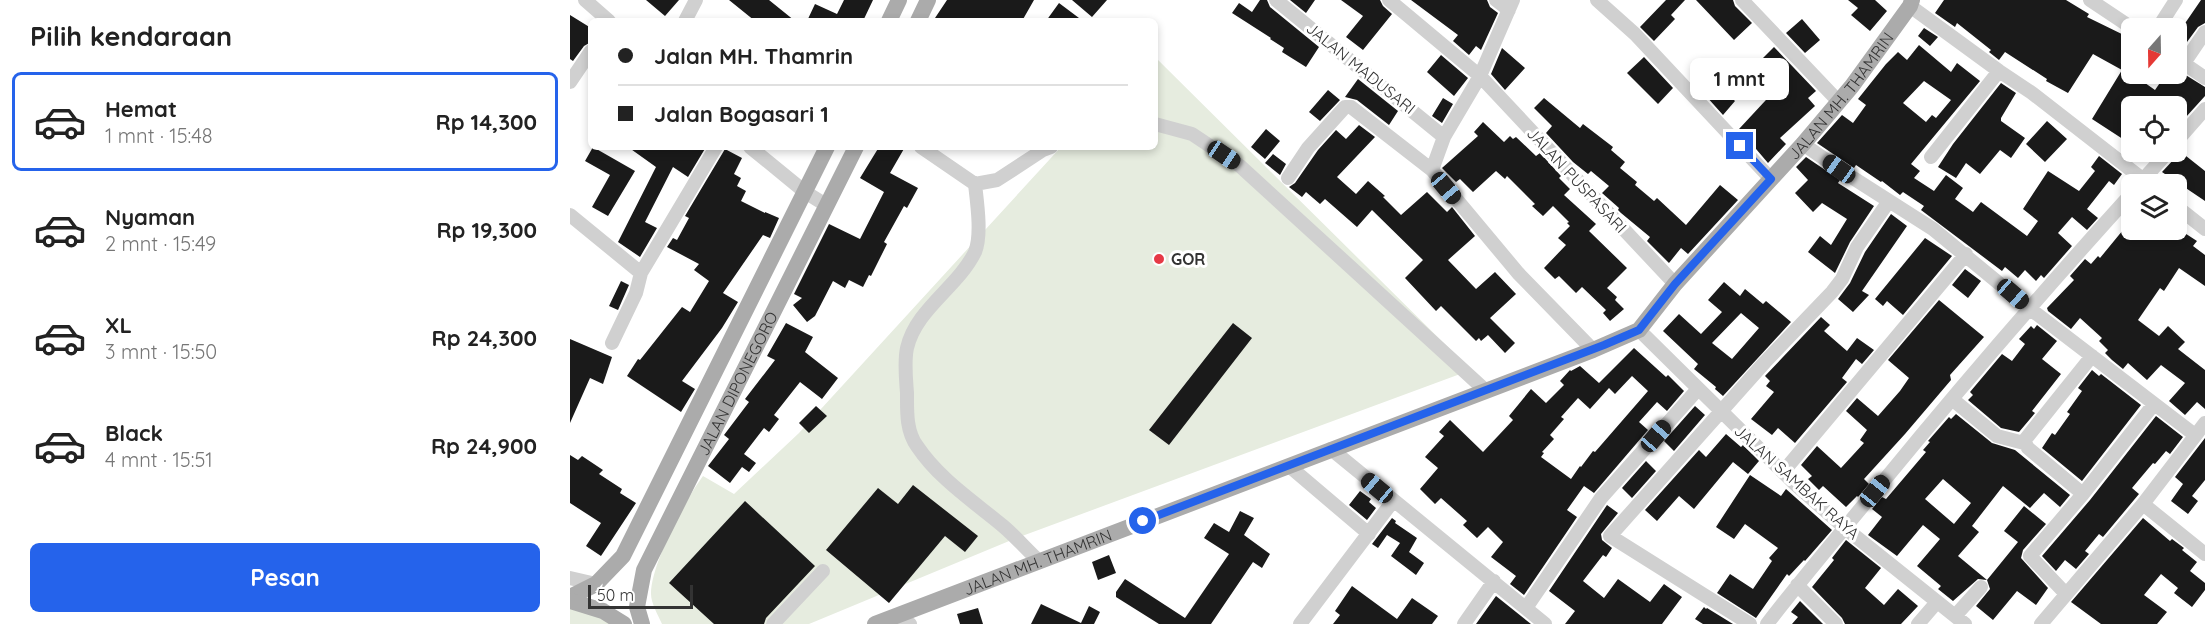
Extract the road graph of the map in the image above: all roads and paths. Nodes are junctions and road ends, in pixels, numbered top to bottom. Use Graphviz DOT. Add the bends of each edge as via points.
graph roads {
  1 [pos="585,0"];
  2 [pos="696,0"];
  3 [pos="899,0"];
  4 [pos="928,0"];
  5 [pos="1276,0"];
  6 [pos="1389,0"];
  7 [pos="1496,0"];
  8 [pos="1597,0"];
  9 [pos="1742,0"];
  10 [pos="2176,0"];
  11 [pos="2097,2"];
  12 [pos="1911,3"];
  13 [pos="1511,5"];
  14 [pos="606,18"];
  15 [pos="687,18"];
  16 [pos="890,18"];
  17 [pos="919,18"];
  18 [pos="2164,18"];
  19 [pos="2121,20"];
  20 [pos="2205,32"];
  21 [pos="2187,53"];
  22 [pos="588,55"];
  23 [pos="2187,66"];
  24 [pos="1999,71"];
  25 [pos="1480,76"];
  26 [pos="2205,78"];
  27 [pos="570,82"];
  28 [pos="1839,102"];
  29 [pos="2205,109"];
  30 [pos="1158,125"];
  31 [pos="2187,129"];
  32 [pos="1444,137"];
  33 [pos="1803,144"];
  34 [pos="714,150"];
  35 [pos="754,150"];
  36 [pos="826,150"];
  37 [pos="854,150"];
  38 [pos="925,150"];
  39 [pos="1043,150"];
  40 [pos="1931,157"];
  41 [pos="2160,162"];
  42 [pos="1432,170"];
  43 [pos="2133,174"];
  44 [pos="2151,174"];
  45 [pos="1288,178"];
  46 [pos="1771,179"];
  47 [pos="975,184"];
  48 [pos="805,192"];
  49 [pos="1889,201"];
  50 [pos="826,205"];
  51 [pos="2121,205"];
  52 [pos="570,215"];
  53 [pos="2187,215"];
  54 [pos="2205,229"];
  55 [pos="1966,254"];
  56 [pos="641,273"];
  57 [pos="1675,284"];
  58 [pos="2029,308"];
  59 [pos="1639,330"];
  60 [pos="612,343"];
  61 [pos="1593,350"];
  62 [pos="2092,356"];
  63 [pos="1698,389"];
  64 [pos="1485,390"];
  65 [pos="1952,399"];
  66 [pos="2154,404"];
  67 [pos="1720,412"];
  68 [pos="2205,423"];
  69 [pos="2195,435"];
  70 [pos="2024,443"];
  71 [pos="1331,449"];
  72 [pos="1289,466"];
  73 [pos="1783,472"];
  74 [pos="2083,494"];
  75 [pos="1393,501"];
  76 [pos="2143,504"];
  77 [pos="1845,528"];
  78 [pos="1368,534"];
  79 [pos="2205,554"];
  80 [pos="1039,561"];
  81 [pos="823,571"];
  82 [pos="570,578"];
  83 [pos="1494,581"];
  84 [pos="596,584"];
  85 [pos="1797,585"];
  86 [pos="1981,587"];
  87 [pos="2066,594"];
  88 [pos="570,599"];
  89 [pos="1937,602"];
  90 [pos="1527,608"];
  91 [pos="893,617"];
  92 [pos="1960,620"];
  93 [pos="624,624"];
  94 [pos="642,624"];
  95 [pos="773,624"];
  96 [pos="875,624"];
  97 [pos="910,624"];
  98 [pos="1300,624"];
  99 [pos="1464,624"];
  100 [pos="1545,624"];
  101 [pos="1750,624"];
  102 [pos="1767,624"];
  103 [pos="1836,624"];
  104 [pos="1917,624"];
  105 [pos="2041,624"];
  1 -- 14 [label="street"];
  2 -- 15 [label="street"];
  3 -- 16 [label="main road"];
  4 -- 17 [label="main road"];
  5 -- 32 [label="street, JALAN MADUSARI"];
  6 -- 25 [label="street, JALAN PUSPASARI"];
  7 -- 13 [label="street"];
  8 -- 46 [label="street" via="1635,34"];
  9 -- 28 [label="street"];
  10 -- 18 [label="street"];
  11 -- 19 [label="street"];
  12 -- 24 [label="street"];
  12 -- 28 [label="main road, JALAN MH. THAMRIN"];
  13 -- 25 [label="street"];
  20 -- 21 [label="street"];
  22 -- 27 [label="street"];
  23 -- 26 [label="street"];
  24 -- 40 [label="street"];
  24 -- 43 [label="street"];
  25 -- 32 [label="street"];
  25 -- 57 [label="street, JALAN PUSPASARI"];
  28 -- 33 [label="main road, JALAN MH. THAMRIN"];
  29 -- 31 [label="street"];
  30 -- 64 [label="street" via="1192,134 1240,166"];
  32 -- 42 [label="street"];
  33 -- 46 [label="main road, JALAN MH. THAMRIN"];
  33 -- 49 [label="street"];
  34 -- 56 [label="street"];
  35 -- 48 [label="street"];
  36 -- 48 [label="main road, JALAN DIPONEGORO"];
  37 -- 50 [label="main road, JALAN DIPONEGORO"];
  38 -- 47 [label="street"];
  39 -- 47 [label="street" via="997,180"];
  41 -- 44 [label="street"];
  42 -- 45 [label="street" via="1347,106 1308,148"];
  42 -- 61 [label="street" via="1518,273"];
  46 -- 57 [label="main road, JALAN MH. THAMRIN"];
  47 -- 80 [label="street" via="976,249 925,314 906,349 907,415 915,444 931,465"];
  48 -- 50 [label="street"];
  48 -- 84 [label="main road, JALAN DIPONEGORO" via="623,556"];
  49 -- 55 [label="street"];
  49 -- 67 [label="street" via="1832,292"];
  50 -- 94 [label="main road, JALAN DIPONEGORO" via="644,570 637,607"];
  51 -- 58 [label="street"];
  52 -- 56 [label="street"];
  53 -- 54 [label="street"];
  55 -- 58 [label="street"];
  55 -- 73 [label="street"];
  56 -- 60 [label="street" via="636,293"];
  57 -- 59 [label="main road, JALAN MH. THAMRIN"];
  58 -- 62 [label="street"];
  58 -- 65 [label="street"];
  59 -- 61 [label="main road, JALAN MH. THAMRIN"];
  59 -- 63 [label="street, JALAN SAMBAK RAYA"];
  61 -- 64 [label="main road, JALAN MH. THAMRIN"];
  62 -- 66 [label="street"];
  62 -- 70 [label="street"];
  63 -- 67 [label="street, JALAN SAMBAK RAYA"];
  63 -- 90 [label="street" via="1601,498"];
  64 -- 71 [label="main road, JALAN MH. THAMRIN"];
  65 -- 70 [label="street" via="1997,436"];
  65 -- 77 [label="street"];
  66 -- 69 [label="street"];
  66 -- 74 [label="street"];
  67 -- 73 [label="street, JALAN SAMBAK RAYA"];
  67 -- 101 [label="street" via="1610,537"];
  68 -- 69 [label="street"];
  69 -- 76 [label="street"];
  70 -- 74 [label="street"];
  71 -- 72 [label="main road, JALAN MH. THAMRIN"];
  71 -- 75 [label="street"];
  72 -- 78 [label="street"];
  72 -- 80 [label="main road, JALAN MH. THAMRIN"];
  73 -- 77 [label="street, JALAN SAMBAK RAYA"];
  74 -- 87 [label="street" via="2030,556"];
  75 -- 78 [label="street"];
  75 -- 83 [label="street"];
  76 -- 79 [label="street"];
  76 -- 87 [label="street"];
  77 -- 85 [label="street"];
  77 -- 89 [label="street, JALAN SAMBAK RAYA"];
  78 -- 98 [label="street"];
  80 -- 91 [label="main road, JALAN MH. THAMRIN"];
  81 -- 95 [label="street"];
  82 -- 84 [label="street"];
  83 -- 90 [label="street"];
  83 -- 99 [label="street"];
  84 -- 88 [label="main road, JALAN DIPONEGORO"];
  85 -- 102 [label="street"];
  85 -- 103 [label="street"];
  86 -- 92 [label="street"];
  87 -- 105 [label="street"];
  88 -- 93 [label="main road"];
  89 -- 92 [label="street, JALAN SAMBAK RAYA"];
  89 -- 104 [label="street"];
  90 -- 100 [label="street"];
  91 -- 96 [label="main road, JALAN MH. THAMRIN"];
  91 -- 97 [label="street"];
}
